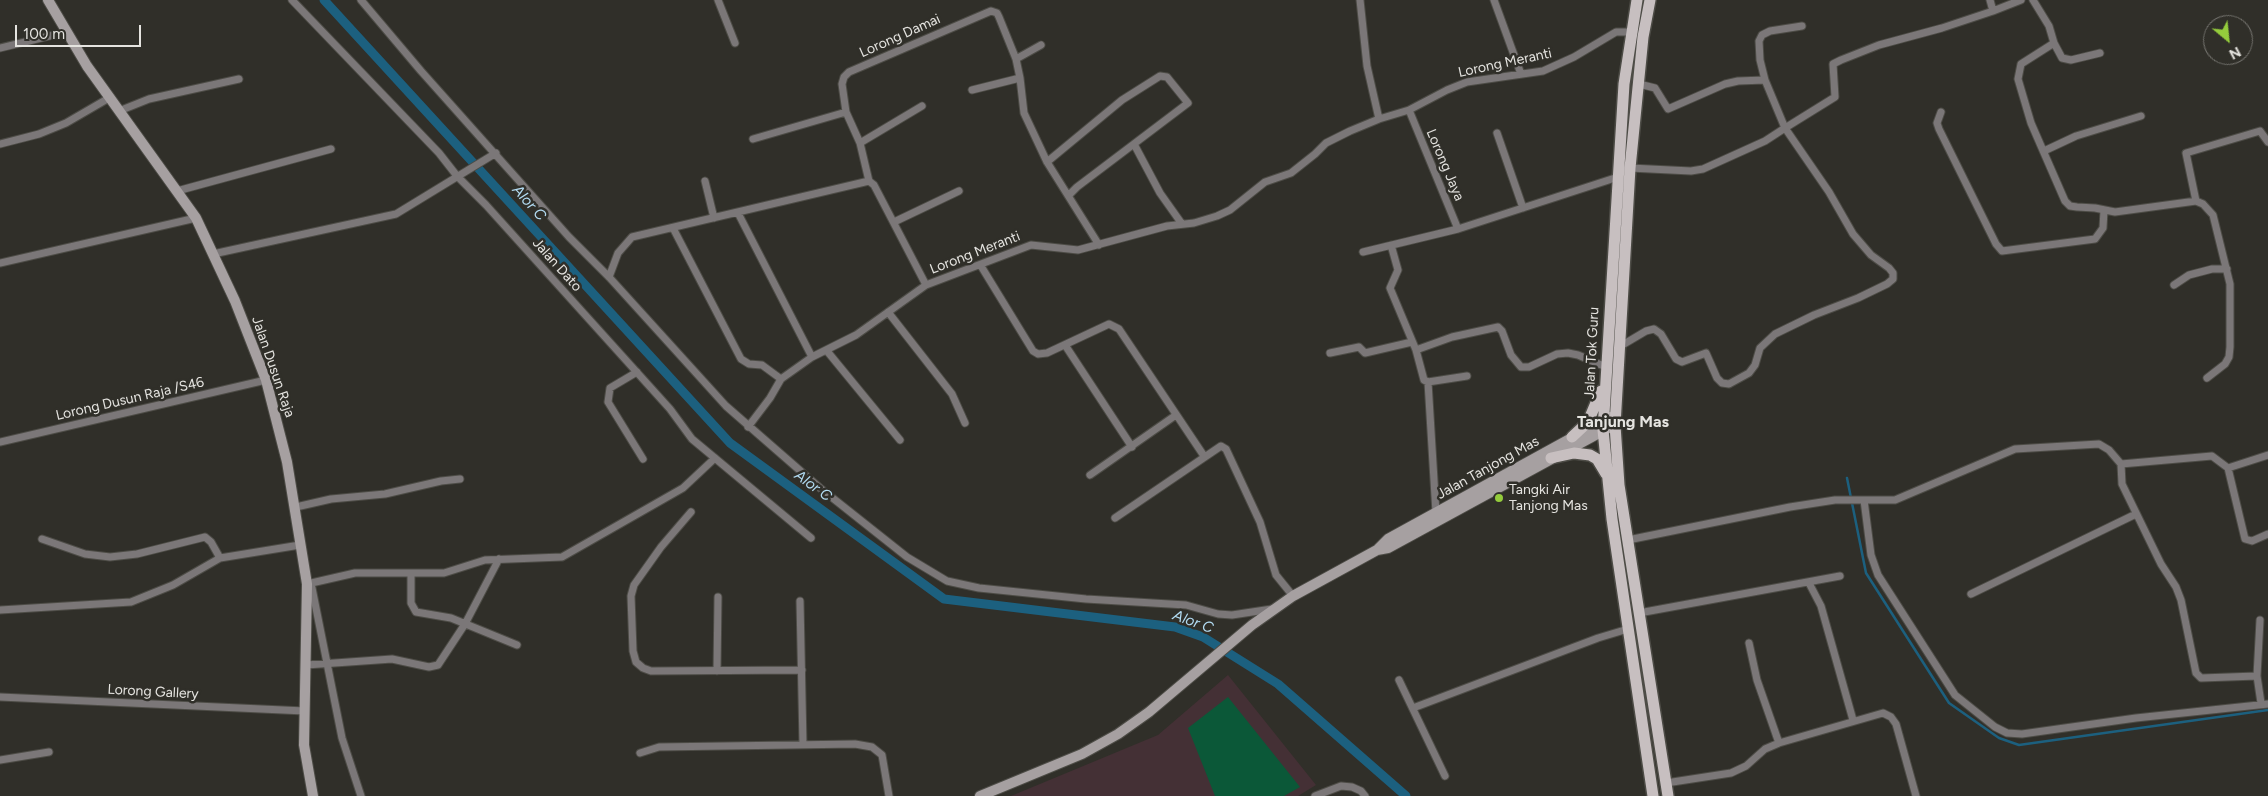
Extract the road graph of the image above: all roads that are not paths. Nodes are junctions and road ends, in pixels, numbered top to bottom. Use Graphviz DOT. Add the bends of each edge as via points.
graph roads {
  1 [pos="48,0"];
  2 [pos="292,0"];
  3 [pos="361,0"];
  4 [pos="718,0"];
  5 [pos="1360,0"];
  6 [pos="1494,0"];
  7 [pos="1637,0"];
  8 [pos="1651,0"];
  9 [pos="1990,0"];
  10 [pos="2022,0"];
  11 [pos="2033,0"];
  12 [pos="1993,12"];
  13 [pos="1802,26"];
  14 [pos="66,32"];
  15 [pos="1634,32"];
  16 [pos="735,43"];
  17 [pos="2054,44"];
  18 [pos="1041,45"];
  19 [pos="0,48"];
  20 [pos="2100,52"];
  21 [pos="1016,59"];
  22 [pos="1521,74"];
  23 [pos="1020,78"];
  24 [pos="240,79"];
  25 [pos="1765,80"];
  26 [pos="1639,84"];
  27 [pos="972,90"];
  28 [pos="109,98"];
  29 [pos="922,106"];
  30 [pos="1409,110"];
  31 [pos="119,111"];
  32 [pos="846,112"];
  33 [pos="1941,112"];
  34 [pos="2141,116"];
  35 [pos="1380,119"];
  36 [pos="1785,128"];
  37 [pos="1497,133"];
  38 [pos="753,139"];
  39 [pos="2268,142"];
  40 [pos="860,143"];
  41 [pos="0,144"];
  42 [pos="1134,144"];
  43 [pos="332,149"];
  44 [pos="2044,151"];
  45 [pos="493,155"];
  46 [pos="1047,162"];
  47 [pos="1630,168"];
  48 [pos="458,175"];
  49 [pos="1618,177"];
  50 [pos="705,181"];
  51 [pos="869,181"];
  52 [pos="177,191"];
  53 [pos="959,191"];
  54 [pos="1069,196"];
  55 [pos="2196,201"];
  56 [pos="1523,208"];
  57 [pos="2104,210"];
  58 [pos="738,213"];
  59 [pos="196,218"];
  60 [pos="714,218"];
  61 [pos="894,222"];
  62 [pos="1182,224"];
  63 [pos="673,228"];
  64 [pos="1458,229"];
  65 [pos="1099,245"];
  66 [pos="1390,245"];
  67 [pos="1363,252"];
  68 [pos="213,254"];
  69 [pos="0,263"];
  70 [pos="981,266"];
  71 [pos="2227,269"];
  72 [pos="609,277"];
  73 [pos="926,285"];
  74 [pos="2174,285"];
  75 [pos="888,312"];
  76 [pos="1412,342"];
  77 [pos="1065,345"];
  78 [pos="1618,347"];
  79 [pos="828,350"];
  80 [pos="1416,350"];
  81 [pos="1330,353"];
  82 [pos="812,357"];
  83 [pos="1606,367"];
  84 [pos="637,372"];
  85 [pos="1466,376"];
  86 [pos="2207,378"];
  87 [pos="781,379"];
  88 [pos="266,380"];
  89 [pos="1428,382"];
  90 [pos="1605,387"];
  91 [pos="1176,415"];
  92 [pos="1609,422"];
  93 [pos="965,423"];
  94 [pos="748,427"];
  95 [pos="1572,437"];
  96 [pos="900,440"];
  97 [pos="0,442"];
  98 [pos="1132,447"];
  99 [pos="2268,455"];
  100 [pos="1204,456"];
  101 [pos="715,458"];
  102 [pos="1551,458"];
  103 [pos="643,459"];
  104 [pos="2121,464"];
  105 [pos="2228,468"];
  106 [pos="1090,475"];
  107 [pos="1608,478"];
  108 [pos="460,479"];
  109 [pos="1862,500"];
  110 [pos="296,507"];
  111 [pos="691,512"];
  112 [pos="1436,513"];
  113 [pos="2136,514"];
  114 [pos="1115,518"];
  115 [pos="2268,534"];
  116 [pos="811,538"];
  117 [pos="42,539"];
  118 [pos="1628,540"];
  119 [pos="300,545"];
  120 [pos="1377,550"];
  121 [pos="220,558"];
  122 [pos="499,558"];
  123 [pos="411,573"];
  124 [pos="1840,576"];
  125 [pos="309,583"];
  126 [pos="1809,583"];
  127 [pos="1971,594"];
  128 [pos="1293,596"];
  129 [pos="718,597"];
  130 [pos="800,601"];
  131 [pos="1275,608"];
  132 [pos="0,610"];
  133 [pos="1639,613"];
  134 [pos="2260,620"];
  135 [pos="465,624"];
  136 [pos="1628,629"];
  137 [pos="1749,643"];
  138 [pos="518,645"];
  139 [pos="326,664"];
  140 [pos="306,665"];
  141 [pos="802,670"];
  142 [pos="717,671"];
  143 [pos="2257,676"];
  144 [pos="1399,680"];
  145 [pos="0,697"];
  146 [pos="2265,703"];
  147 [pos="1413,708"];
  148 [pos="305,711"];
  149 [pos="1853,720"];
  150 [pos="1779,743"];
  151 [pos="803,745"];
  152 [pos="49,752"];
  153 [pos="640,753"];
  154 [pos="0,760"];
  155 [pos="1445,776"];
  156 [pos="1666,783"];
  157 [pos="313,796"];
  158 [pos="361,796"];
  159 [pos="889,796"];
  160 [pos="980,796"];
  161 [pos="1315,796"];
  162 [pos="1365,796"];
  163 [pos="1653,796"];
  164 [pos="1668,796"];
  165 [pos="1916,796"];
  1 -- 14 [label="main road, Jalan Dusun Raja"];
  2 -- 48 [label="street, Jalan Dato"];
  3 -- 45 [label="street"];
  4 -- 16 [label="street"];
  5 -- 35 [label="street" via="1366,66"];
  6 -- 22 [label="street"];
  7 -- 15 [label="main road, Jalan Tok Guru"];
  8 -- 26 [label="main road, Jalan Tok Guru"];
  9 -- 12 [label="street"];
  10 -- 12 [label="street"];
  11 -- 17 [label="street" via="2049,26"];
  12 -- 36 [label="street" via="1879,45 1833,64 1835,97"];
  13 -- 25 [label="street" via="1762,35 1758,41"];
  14 -- 19 [label="street"];
  14 -- 28 [label="main road, Jalan Dusun Raja"];
  15 -- 22 [label="street, Lorong Meranti" via="1616,32 1557,66"];
  15 -- 49 [label="main road, Jalan Tok Guru" via="1624,84"];
  17 -- 20 [label="street" via="2062,58 2071,60"];
  17 -- 44 [label="street" via="2021,64 2018,71 2028,113"];
  18 -- 21 [label="street"];
  21 -- 23 [label="street, Lorong Damai"];
  21 -- 32 [label="street, Lorong Damai" via="997,13 984,12 849,72 842,84"];
  22 -- 30 [label="street, Lorong Meranti" via="1467,82"];
  23 -- 27 [label="street"];
  23 -- 46 [label="street, Lorong Damai" via="1024,113"];
  24 -- 31 [label="street" via="157,97"];
  25 -- 26 [label="street" via="1725,84 1668,109 1655,88"];
  25 -- 36 [label="street"];
  26 -- 47 [label="main road, Jalan Tok Guru"];
  28 -- 31 [label="main road, Jalan Dusun Raja"];
  28 -- 41 [label="street" via="66,123"];
  29 -- 40 [label="street"];
  30 -- 35 [label="street, Lorong Meranti"];
  30 -- 64 [label="street, Lorong Jaya"];
  31 -- 52 [label="main road, Jalan Dusun Raja"];
  32 -- 38 [label="street"];
  32 -- 40 [label="street, Lorong Damai"];
  33 -- 57 [label="street" via="1937,123 1939,129 2002,251 2095,239 2103,228"];
  34 -- 44 [label="street" via="2076,136"];
  35 -- 62 [label="street, Lorong Meranti" via="1326,143 1304,164 1291,173 1265,182 1230,210"];
  36 -- 47 [label="street" via="1765,141 1703,169 1691,172"];
  36 -- 78 [label="street" via="1853,234 1871,256 1889,268 1893,279 1880,288 1776,334 1760,348 1749,373 1728,384 1722,384 1717,378 1706,353 1682,362 1676,359 1661,334 1654,329 1646,330"];
  37 -- 56 [label="street"];
  39 -- 55 [label="street" via="2260,131 2186,154"];
  40 -- 51 [label="street, Lorong Damai"];
  42 -- 46 [label="street" via="1188,103 1167,77 1160,76 1122,100"];
  42 -- 54 [label="street"];
  42 -- 62 [label="street" via="1160,193"];
  43 -- 52 [label="street"];
  44 -- 57 [label="street" via="2062,196 2070,206"];
  45 -- 48 [label="street"];
  45 -- 72 [label="street"];
  46 -- 54 [label="street, Lorong Damai"];
  47 -- 78 [label="main road, Jalan Tok Guru"];
  48 -- 68 [label="street" via="416,204 389,216"];
  48 -- 84 [label="street, Jalan Dato"];
  49 -- 56 [label="street"];
  49 -- 83 [label="main road, Jalan Tok Guru"];
  50 -- 60 [label="street"];
  51 -- 58 [label="street"];
  51 -- 61 [label="street, Lorong Damai"];
  52 -- 59 [label="main road, Jalan Dusun Raja"];
  53 -- 61 [label="street"];
  54 -- 65 [label="street, Lorong Damai"];
  55 -- 57 [label="street" via="2126,212"];
  55 -- 71 [label="street" via="2212,215"];
  56 -- 64 [label="street"];
  58 -- 60 [label="street"];
  58 -- 82 [label="street"];
  59 -- 68 [label="main road, Jalan Dusun Raja"];
  59 -- 69 [label="street"];
  60 -- 63 [label="street"];
  61 -- 73 [label="street, Lorong Damai"];
  62 -- 65 [label="street, Lorong Meranti"];
  63 -- 72 [label="street" via="632,237 618,253"];
  63 -- 87 [label="street" via="741,359 749,364 762,365"];
  64 -- 66 [label="street"];
  65 -- 70 [label="street, Lorong Meranti" via="1078,250 1031,246"];
  66 -- 67 [label="street"];
  66 -- 76 [label="street" via="1398,270 1390,288"];
  68 -- 88 [label="main road, Jalan Dusun Raja"];
  70 -- 73 [label="street, Lorong Meranti"];
  70 -- 77 [label="street" via="1032,351 1047,353"];
  71 -- 74 [label="street" via="2212,269"];
  71 -- 86 [label="street" via="2230,284 2229,357"];
  72 -- 94 [label="street"];
  73 -- 75 [label="street, Lorong Meranti"];
  75 -- 79 [label="street, Lorong Meranti"];
  75 -- 93 [label="street" via="952,394"];
  76 -- 80 [label="street"];
  76 -- 81 [label="street" via="1365,353 1359,348"];
  77 -- 91 [label="street" via="1102,326 1114,325 1127,339"];
  77 -- 98 [label="street"];
  78 -- 92 [label="main road, Jalan Tok Guru"];
  79 -- 82 [label="street, Lorong Meranti"];
  79 -- 96 [label="street"];
  80 -- 83 [label="street" via="1452,337 1498,328 1511,355 1521,367 1568,353"];
  80 -- 89 [label="street" via="1421,376"];
  82 -- 87 [label="street, Lorong Meranti"];
  83 -- 90 [label="main road, Jalan Tok Guru"];
  84 -- 101 [label="street, Jalan Dato" via="692,439"];
  84 -- 103 [label="street" via="610,388 608,402"];
  85 -- 89 [label="street"];
  87 -- 94 [label="street, Lorong Meranti"];
  88 -- 97 [label="street, Lorong Dusun Raja /S46"];
  88 -- 110 [label="main road, Jalan Dusun Raja"];
  89 -- 112 [label="street"];
  90 -- 92 [label="main road, Jalan Tok Guru"];
  90 -- 95 [label="main road" via="1600,391 1588,422"];
  91 -- 98 [label="street"];
  91 -- 100 [label="street"];
  92 -- 95 [label="main road, Jalan Tanjong Mas"];
  92 -- 102 [label="main road, Jalan Tanjong Mas"];
  92 -- 107 [label="main road, Jalan Tok Guru"];
  92 -- 118 [label="main road, Jalan Tok Guru"];
  94 -- 131 [label="street" via="890,546 947,581 1047,595 1186,605 1218,614"];
  95 -- 112 [label="main road, Jalan Tanjong Mas"];
  98 -- 106 [label="street"];
  99 -- 105 [label="street"];
  100 -- 114 [label="street"];
  100 -- 128 [label="street" via="1222,446 1226,449 1260,522 1276,575"];
  101 -- 116 [label="street, Jalan Dato"];
  101 -- 122 [label="street" via="683,488 571,554 552,559"];
  102 -- 107 [label="main road" via="1574,453 1590,455 1597,459"];
  102 -- 120 [label="main road, Jalan Tanjong Mas" via="1388,548"];
  104 -- 105 [label="street" via="2212,456"];
  104 -- 109 [label="street" via="2110,450 2099,444 2015,449 1895,500"];
  104 -- 113 [label="street" via="2122,484"];
  105 -- 115 [label="street" via="2243,536 2252,541"];
  107 -- 136 [label="main road, Jalan Tok Guru"];
  108 -- 110 [label="street"];
  109 -- 118 [label="street" via="1835,500 1790,507"];
  109 -- 146 [label="street" via="1871,555 1878,575 1955,695 2001,730 2022,734"];
  110 -- 119 [label="main road, Jalan Dusun Raja"];
  111 -- 142 [label="street" via="634,586 631,596 632,651 636,662 651,671"];
  112 -- 120 [label="main road, Jalan Tanjong Mas" via="1388,539"];
  113 -- 127 [label="street"];
  113 -- 143 [label="street" via="2181,600 2196,673 2200,678"];
  117 -- 121 [label="street" via="85,554 110,557 137,554 205,537"];
  118 -- 133 [label="main road, Jalan Tok Guru"];
  119 -- 121 [label="street"];
  119 -- 125 [label="main road, Jalan Dusun Raja"];
  120 -- 128 [label="main road, Jalan Tanjong Mas"];
  121 -- 132 [label="street" via="173,585 131,602"];
  122 -- 123 [label="street" via="444,573"];
  122 -- 135 [label="street"];
  123 -- 125 [label="street" via="355,573"];
  123 -- 135 [label="street" via="411,603 416,612"];
  124 -- 126 [label="street"];
  125 -- 139 [label="street"];
  125 -- 140 [label="main road, Jalan Dusun Raja"];
  126 -- 133 [label="street"];
  126 -- 149 [label="street" via="1821,606"];
  128 -- 131 [label="main road, Jalan Tanjong Mas"];
  129 -- 142 [label="street"];
  130 -- 141 [label="street"];
  131 -- 160 [label="main road, Jalan Tanjong Mas" via="1142,718 1112,738 1082,754"];
  133 -- 156 [label="main road, Jalan Tok Guru"];
  134 -- 143 [label="street"];
  135 -- 138 [label="street"];
  135 -- 139 [label="street" via="442,661 434,667 392,659"];
  136 -- 147 [label="street"];
  136 -- 163 [label="main road, Jalan Tok Guru"];
  137 -- 150 [label="street" via="1757,680"];
  139 -- 140 [label="street"];
  139 -- 158 [label="street" via="342,738"];
  140 -- 148 [label="main road, Jalan Dusun Raja"];
  141 -- 142 [label="street"];
  141 -- 151 [label="street"];
  143 -- 146 [label="street"];
  144 -- 147 [label="street"];
  145 -- 148 [label="street, Lorong Gallery"];
  147 -- 155 [label="street"];
  148 -- 157 [label="main road, Jalan Dusun Raja" via="304,745"];
  149 -- 150 [label="street"];
  149 -- 165 [label="street" via="1883,713 1891,717 1896,724"];
  150 -- 156 [label="street" via="1765,748 1746,766 1730,773"];
  151 -- 153 [label="street" via="659,747"];
  151 -- 159 [label="street" via="855,744 872,747 882,755"];
  152 -- 154 [label="street"];
  156 -- 164 [label="main road, Jalan Tok Guru"];
  161 -- 162 [label="street" via="1341,786 1362,791"];
}
